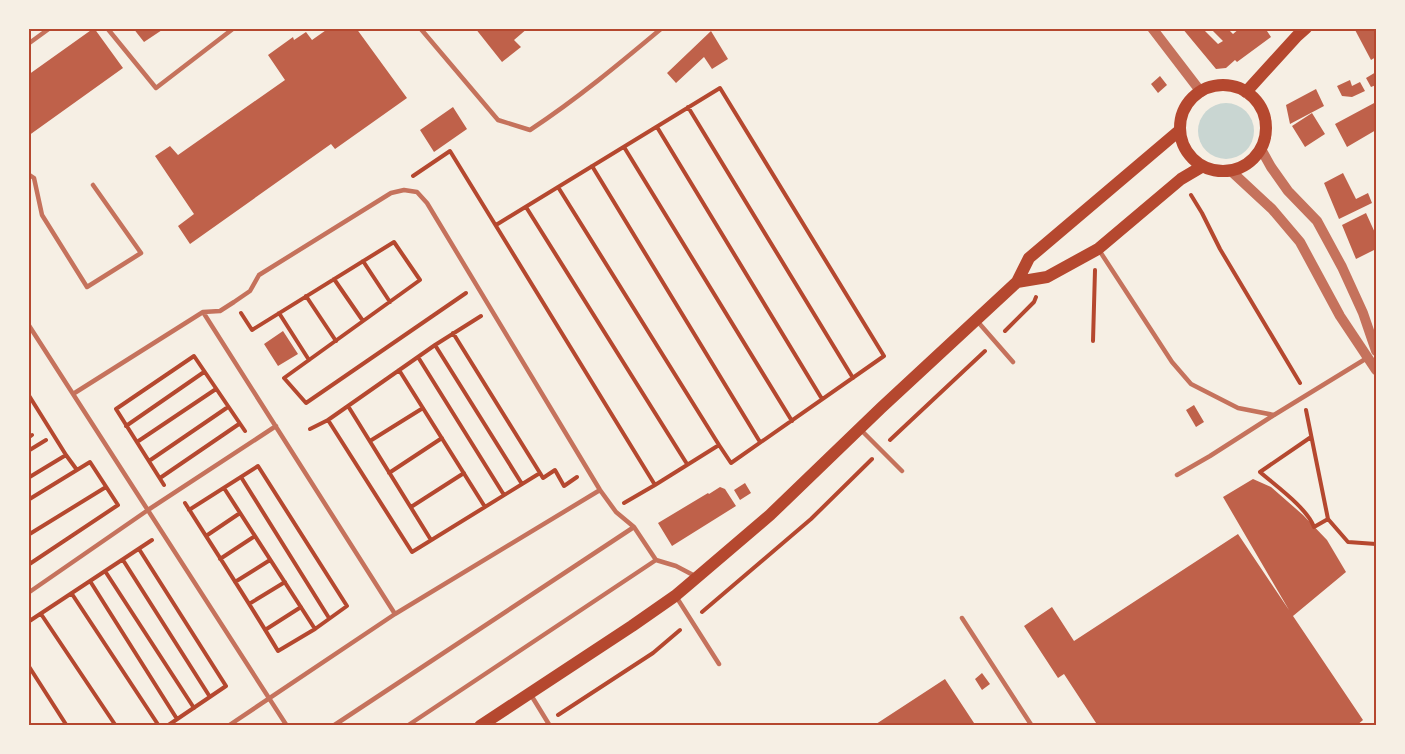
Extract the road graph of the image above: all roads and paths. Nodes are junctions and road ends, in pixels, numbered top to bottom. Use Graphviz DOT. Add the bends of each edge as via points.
graph roads {
  1 [pos="50,28"];
  2 [pos="107,28"];
  3 [pos="234,28"];
  4 [pos="420,28"];
  5 [pos="662,28"];
  6 [pos="1152,28"];
  7 [pos="1306,28"];
  8 [pos="28,44"];
  9 [pos="1201,92"];
  10 [pos="1246,92"];
  11 [pos="688,107"];
  12 [pos="657,127"];
  13 [pos="1180,130"];
  14 [pos="624,147"];
  15 [pos="1261,149"];
  16 [pos="592,166"];
  17 [pos="1203,166"];
  18 [pos="1231,171"];
  19 [pos="28,174"];
  20 [pos="1181,179"];
  21 [pos="93,185"];
  22 [pos="558,187"];
  23 [pos="407,190"];
  24 [pos="526,207"];
  25 [pos="496,225"];
  26 [pos="1098,249"];
  27 [pos="363,261"];
  28 [pos="1095,268"];
  29 [pos="334,279"];
  30 [pos="1017,282"];
  31 [pos="477,286"];
  32 [pos="306,296"];
  33 [pos="234,302"];
  34 [pos="390,302"];
  35 [pos="1034,302"];
  36 [pos="491,310"];
  37 [pos="203,312"];
  38 [pos="279,313"];
  39 [pos="976,320"];
  40 [pos="363,321"];
  41 [pos="28,324"];
  42 [pos="453,333"];
  43 [pos="336,341"];
  44 [pos="995,341"];
  45 [pos="1093,341"];
  46 [pos="435,345"];
  47 [pos="1374,354"];
  48 [pos="418,357"];
  49 [pos="309,360"];
  50 [pos="1013,362"];
  51 [pos="399,370"];
  52 [pos="1377,370"];
  53 [pos="204,372"];
  54 [pos="853,378"];
  55 [pos="216,389"];
  56 [pos="28,394"];
  57 [pos="73,394"];
  58 [pos="1304,397"];
  59 [pos="822,399"];
  60 [pos="31,402"];
  61 [pos="348,406"];
  62 [pos="228,407"];
  63 [pos="423,408"];
  64 [pos="1274,415"];
  65 [pos="327,420"];
  66 [pos="792,421"];
  67 [pos="240,424"];
  68 [pos="126,426"];
  69 [pos="276,426"];
  70 [pos="859,428"];
  71 [pos="310,429"];
  72 [pos="1311,437"];
  73 [pos="442,438"];
  74 [pos="46,440"];
  75 [pos="370,441"];
  76 [pos="137,442"];
  77 [pos="252,442"];
  78 [pos="760,443"];
  79 [pos="718,445"];
  80 [pos="881,449"];
  81 [pos="28,451"];
  82 [pos="66,455"];
  83 [pos="149,462"];
  84 [pos="687,464"];
  85 [pos="77,470"];
  86 [pos="588,470"];
  87 [pos="902,471"];
  88 [pos="389,473"];
  89 [pos="464,473"];
  90 [pos="540,473"];
  91 [pos="1177,475"];
  92 [pos="28,477"];
  93 [pos="241,477"];
  94 [pos="160,478"];
  95 [pos="522,484"];
  96 [pos="655,484"];
  97 [pos="106,487"];
  98 [pos="224,488"];
  99 [pos="600,490"];
  100 [pos="177,491"];
  101 [pos="171,495"];
  102 [pos="504,495"];
  103 [pos="28,500"];
  104 [pos="411,507"];
  105 [pos="485,507"];
  106 [pos="614,509"];
  107 [pos="148,510"];
  108 [pos="189,510"];
  109 [pos="240,513"];
  110 [pos="1328,519"];
  111 [pos="634,527"];
  112 [pos="163,533"];
  113 [pos="28,534"];
  114 [pos="206,536"];
  115 [pos="255,536"];
  116 [pos="431,540"];
  117 [pos="1377,544"];
  118 [pos="139,549"];
  119 [pos="220,559"];
  120 [pos="123,560"];
  121 [pos="270,560"];
  122 [pos="656,561"];
  123 [pos="29,563"];
  124 [pos="105,571"];
  125 [pos="697,577"];
  126 [pos="90,581"];
  127 [pos="235,582"];
  128 [pos="285,582"];
  129 [pos="28,592"];
  130 [pos="72,594"];
  131 [pos="675,596"];
  132 [pos="249,604"];
  133 [pos="301,607"];
  134 [pos="41,614"];
  135 [pos="395,614"];
  136 [pos="329,618"];
  137 [pos="962,618"];
  138 [pos="692,621"];
  139 [pos="28,622"];
  140 [pos="315,628"];
  141 [pos="265,630"];
  142 [pos="719,664"];
  143 [pos="28,665"];
  144 [pos="530,693"];
  145 [pos="210,697"];
  146 [pos="269,698"];
  147 [pos="194,708"];
  148 [pos="177,719"];
  149 [pos="549,724"];
  150 [pos="68,726"];
  151 [pos="116,726"];
  152 [pos="159,726"];
  153 [pos="167,726"];
  154 [pos="228,726"];
  155 [pos="287,726"];
  156 [pos="333,726"];
  157 [pos="407,726"];
  158 [pos="480,726"];
  159 [pos="1032,726"];
  1 -- 8 [label="lane"];
  2 -- 3 [label="lane" via="156,88"];
  4 -- 5 [label="lane" via="498,120 530,129 585,91"];
  6 -- 9 [label="street"];
  7 -- 10 [label="main road"];
  9 -- 10 [label="main road" via="1224,85"];
  9 -- 13 [label="main road" via="1185,108"];
  10 -- 15 [label="main road" via="1263,112 1266,124"];
  11 -- 12 [label="path"];
  11 -- 54 [label="path"];
  11 -- 54 [label="path" via="720,88 884,356"];
  12 -- 14 [label="path"];
  12 -- 59 [label="path"];
  13 -- 17 [label="main road" via="1187,151"];
  13 -- 30 [label="main road" via="1029,258"];
  14 -- 16 [label="path"];
  14 -- 66 [label="path"];
  15 -- 18 [label="main road" via="1243,167"];
  15 -- 47 [label="street" via="1288,190 1317,221 1363,313"];
  16 -- 22 [label="path"];
  16 -- 78 [label="path"];
  17 -- 18 [label="main road"];
  17 -- 20 [label="main road"];
  18 -- 47 [label="street" via="1272,209 1299,242 1340,316"];
  19 -- 21 [label="lane" via="34,178 42,215 87,287 141,253"];
  20 -- 26 [label="main road"];
  20 -- 58 [label="path" via="1303,389"];
  22 -- 24 [label="path"];
  22 -- 79 [label="path"];
  23 -- 25 [label="path" via="413,176 450,151"];
  23 -- 31 [label="lane" via="417,192 427,203"];
  23 -- 33 [label="lane" via="391,193 258,275 250,291"];
  24 -- 25 [label="path"];
  24 -- 84 [label="path"];
  25 -- 96 [label="path"];
  26 -- 30 [label="main road" via="1047,277"];
  26 -- 64 [label="lane" via="1172,362 1191,384 1238,408"];
  27 -- 29 [label="path"];
  27 -- 34 [label="path"];
  27 -- 34 [label="path" via="394,242 420,280"];
  28 -- 45 [label="path"];
  29 -- 32 [label="path"];
  29 -- 40 [label="path"];
  30 -- 39 [label="main road"];
  31 -- 36 [label="lane"];
  31 -- 49 [label="path" via="306,403 284,378"];
  32 -- 38 [label="path"];
  32 -- 43 [label="path"];
  33 -- 37 [label="lane" via="220,311"];
  33 -- 38 [label="path" via="252,330"];
  34 -- 40 [label="path"];
  35 -- 44 [label="path"];
  36 -- 42 [label="path"];
  36 -- 86 [label="lane"];
  37 -- 57 [label="lane"];
  37 -- 69 [label="lane"];
  38 -- 49 [label="path"];
  39 -- 44 [label="lane"];
  39 -- 70 [label="main road"];
  40 -- 43 [label="path"];
  41 -- 57 [label="lane"];
  42 -- 46 [label="path"];
  42 -- 90 [label="path"];
  43 -- 49 [label="path"];
  44 -- 50 [label="lane"];
  44 -- 80 [label="path"];
  46 -- 48 [label="path"];
  46 -- 95 [label="path"];
  47 -- 52 [label="street"];
  47 -- 58 [label="lane"];
  48 -- 51 [label="path"];
  48 -- 102 [label="path"];
  51 -- 61 [label="path"];
  51 -- 63 [label="path"];
  53 -- 55 [label="path"];
  53 -- 68 [label="path"];
  53 -- 68 [label="path" via="194,356 116,409"];
  54 -- 59 [label="path"];
  55 -- 62 [label="path"];
  55 -- 76 [label="path"];
  56 -- 60 [label="path"];
  57 -- 107 [label="lane"];
  58 -- 64 [label="lane"];
  58 -- 72 [label="path"];
  59 -- 66 [label="path"];
  60 -- 82 [label="path"];
  61 -- 65 [label="path"];
  61 -- 75 [label="path"];
  62 -- 67 [label="path"];
  62 -- 83 [label="path"];
  63 -- 73 [label="path"];
  63 -- 75 [label="path"];
  64 -- 91 [label="lane"];
  65 -- 71 [label="path"];
  65 -- 116 [label="path" via="412,552"];
  66 -- 78 [label="path"];
  67 -- 77 [label="path"];
  67 -- 94 [label="path"];
  68 -- 76 [label="path"];
  69 -- 77 [label="lane"];
  69 -- 135 [label="lane"];
  70 -- 80 [label="lane"];
  70 -- 125 [label="main road" via="770,515"];
  72 -- 110 [label="path"];
  72 -- 110 [label="path" via="1260,472 1288,495 1314,527"];
  73 -- 88 [label="path"];
  73 -- 89 [label="path"];
  74 -- 81 [label="path"];
  75 -- 88 [label="path"];
  76 -- 83 [label="path"];
  77 -- 100 [label="lane"];
  78 -- 79 [label="path" via="731,463"];
  79 -- 84 [label="path"];
  80 -- 87 [label="lane"];
  80 -- 138 [label="path" via="811,519"];
  82 -- 85 [label="path"];
  82 -- 92 [label="path"];
  83 -- 94 [label="path"];
  84 -- 96 [label="path"];
  85 -- 97 [label="path" via="90,462"];
  85 -- 103 [label="path"];
  86 -- 90 [label="path" via="564,486 555,470 543,478"];
  86 -- 99 [label="lane"];
  88 -- 104 [label="path"];
  89 -- 104 [label="path"];
  89 -- 105 [label="path"];
  90 -- 95 [label="path"];
  93 -- 98 [label="path"];
  93 -- 136 [label="path"];
  93 -- 136 [label="path" via="258,466 341,596 347,606"];
  94 -- 101 [label="path"];
  95 -- 102 [label="path"];
  96 -- 106 [label="path"];
  97 -- 113 [label="path"];
  97 -- 123 [label="path" via="118,505"];
  98 -- 108 [label="path"];
  98 -- 109 [label="path"];
  99 -- 106 [label="lane"];
  99 -- 135 [label="lane"];
  100 -- 101 [label="lane"];
  100 -- 108 [label="path"];
  101 -- 107 [label="lane"];
  102 -- 105 [label="path"];
  104 -- 116 [label="path"];
  105 -- 116 [label="path"];
  106 -- 111 [label="lane"];
  107 -- 112 [label="lane"];
  107 -- 129 [label="lane"];
  108 -- 114 [label="path"];
  109 -- 114 [label="path"];
  109 -- 115 [label="path"];
  110 -- 117 [label="path" via="1348,542"];
  111 -- 122 [label="lane"];
  111 -- 156 [label="lane"];
  112 -- 118 [label="path"];
  112 -- 146 [label="lane"];
  114 -- 119 [label="path"];
  115 -- 119 [label="path"];
  115 -- 121 [label="path"];
  118 -- 120 [label="path"];
  118 -- 145 [label="path" via="226,686"];
  119 -- 127 [label="path"];
  120 -- 124 [label="path"];
  120 -- 145 [label="path"];
  121 -- 127 [label="path"];
  121 -- 128 [label="path"];
  122 -- 125 [label="lane"];
  122 -- 157 [label="lane"];
  124 -- 126 [label="path"];
  124 -- 147 [label="path"];
  125 -- 131 [label="main road"];
  126 -- 130 [label="path"];
  126 -- 148 [label="path"];
  127 -- 132 [label="path"];
  128 -- 132 [label="path"];
  128 -- 133 [label="path"];
  130 -- 134 [label="path"];
  130 -- 152 [label="path"];
  131 -- 138 [label="lane"];
  131 -- 144 [label="main road"];
  132 -- 141 [label="path"];
  133 -- 140 [label="path"];
  133 -- 141 [label="path"];
  134 -- 139 [label="path"];
  134 -- 151 [label="path"];
  135 -- 146 [label="lane"];
  136 -- 140 [label="path"];
  137 -- 159 [label="lane"];
  138 -- 142 [label="lane"];
  138 -- 149 [label="path" via="653,653"];
  140 -- 141 [label="path" via="279,651"];
  143 -- 150 [label="path"];
  144 -- 149 [label="lane"];
  144 -- 158 [label="main road"];
  145 -- 147 [label="path"];
  146 -- 154 [label="lane"];
  146 -- 155 [label="lane"];
  147 -- 148 [label="path"];
  148 -- 153 [label="path"];
}
